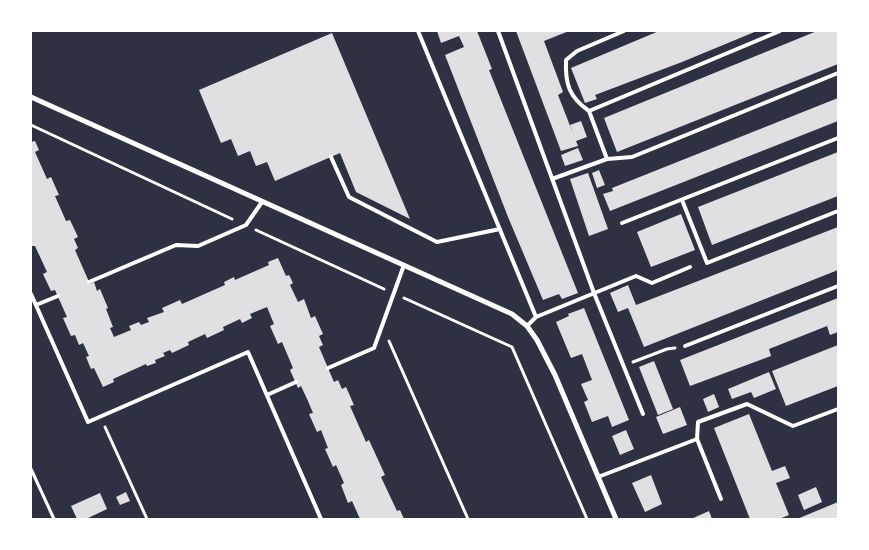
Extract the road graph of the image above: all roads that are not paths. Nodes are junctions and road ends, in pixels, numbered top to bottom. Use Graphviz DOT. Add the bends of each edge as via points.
graph roads {
  1 [pos="418,31"];
  2 [pos="498,31"];
  3 [pos="624,31"];
  4 [pos="780,31"];
  5 [pos="838,74"];
  6 [pos="31,97"];
  7 [pos="589,111"];
  8 [pos="838,138"];
  9 [pos="331,157"];
  10 [pos="607,159"];
  11 [pos="552,179"];
  12 [pos="682,200"];
  13 [pos="262,202"];
  14 [pos="838,211"];
  15 [pos="622,223"];
  16 [pos="500,229"];
  17 [pos="404,265"];
  18 [pos="690,267"];
  19 [pos="90,282"];
  20 [pos="838,286"];
  21 [pos="594,293"];
  22 [pos="31,294"];
  23 [pos="58,296"];
  24 [pos="36,306"];
  25 [pos="536,317"];
  26 [pos="527,326"];
  27 [pos="685,346"];
  28 [pos="328,368"];
  29 [pos="296,382"];
  30 [pos="267,395"];
  31 [pos="838,409"];
  32 [pos="643,414"];
  33 [pos="697,439"];
  34 [pos="598,477"];
  35 [pos="721,498"];
  36 [pos="321,519"];
  37 [pos="616,519"];
  1 -- 16 [label="lane"];
  2 -- 11 [label="lane"];
  3 -- 7 [label="lane" via="577,51 566,60 569,88 579,104"];
  4 -- 7 [label="lane"];
  5 -- 10 [label="lane" via="632,157"];
  6 -- 13 [label="street"];
  7 -- 10 [label="lane"];
  8 -- 12 [label="lane"];
  9 -- 16 [label="lane" via="349,198 437,242"];
  10 -- 11 [label="lane"];
  11 -- 21 [label="lane"];
  12 -- 14 [label="lane" via="707,262"];
  12 -- 15 [label="lane"];
  13 -- 17 [label="street"];
  13 -- 19 [label="lane" via="246,225 198,246 176,245"];
  16 -- 25 [label="lane"];
  17 -- 26 [label="street" via="512,314"];
  17 -- 28 [label="lane" via="374,348"];
  18 -- 21 [label="lane" via="652,283 636,276"];
  20 -- 27 [label="lane"];
  21 -- 25 [label="lane"];
  21 -- 32 [label="lane"];
  22 -- 24 [label="lane"];
  23 -- 24 [label="lane"];
  24 -- 30 [label="lane" via="88,422 248,352"];
  25 -- 26 [label="lane"];
  26 -- 34 [label="street" via="555,375"];
  29 -- 30 [label="lane"];
  30 -- 36 [label="lane"];
  31 -- 33 [label="lane" via="794,426 747,404 698,422"];
  33 -- 34 [label="lane"];
  33 -- 35 [label="lane"];
  34 -- 37 [label="street"];
}
